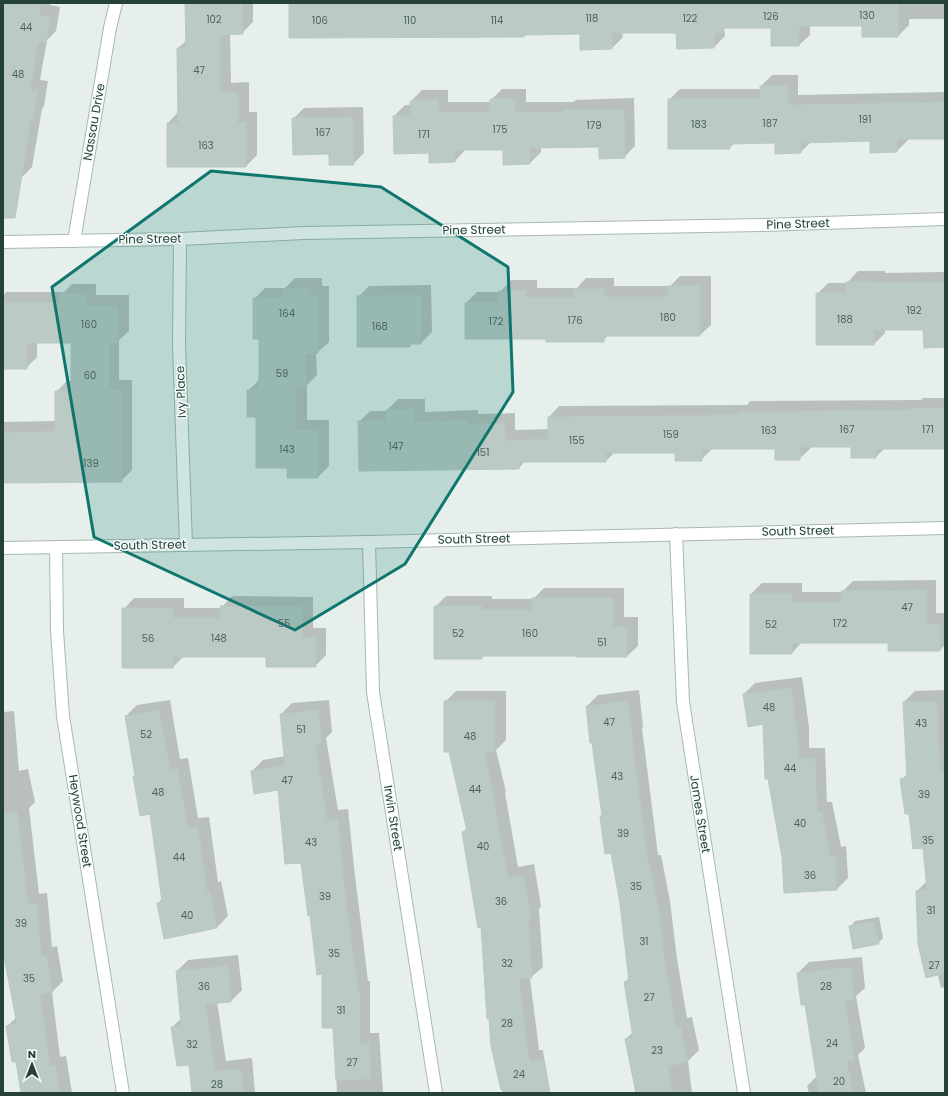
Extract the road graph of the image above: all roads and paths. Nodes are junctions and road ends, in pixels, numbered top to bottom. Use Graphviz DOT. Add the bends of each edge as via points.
graph roads {
  1 [pos="116,3"];
  2 [pos="945,219"];
  3 [pos="180,239"];
  4 [pos="74,241"];
  5 [pos="3,242"];
  6 [pos="945,528"];
  7 [pos="676,534"];
  8 [pos="369,542"];
  9 [pos="186,545"];
  10 [pos="56,547"];
  11 [pos="3,548"];
  12 [pos="122,1093"];
  13 [pos="436,1093"];
  14 [pos="744,1093"];
  1 -- 4 [label="street, Nassau Drive"];
  2 -- 3 [label="street, Pine Street" via="303,233"];
  3 -- 4 [label="street, Pine Street"];
  3 -- 9 [label="street, Ivy Place" via="179,345"];
  4 -- 5 [label="street, Pine Street"];
  6 -- 7 [label="street, South Street"];
  7 -- 8 [label="street, South Street"];
  7 -- 14 [label="street, James Street" via="683,702"];
  8 -- 9 [label="street, South Street"];
  8 -- 13 [label="street, Irwin Street" via="373,692"];
  9 -- 10 [label="street, South Street"];
  10 -- 11 [label="street, South Street"];
  10 -- 12 [label="street, Heywood Street" via="57,631 63,716"];
}
